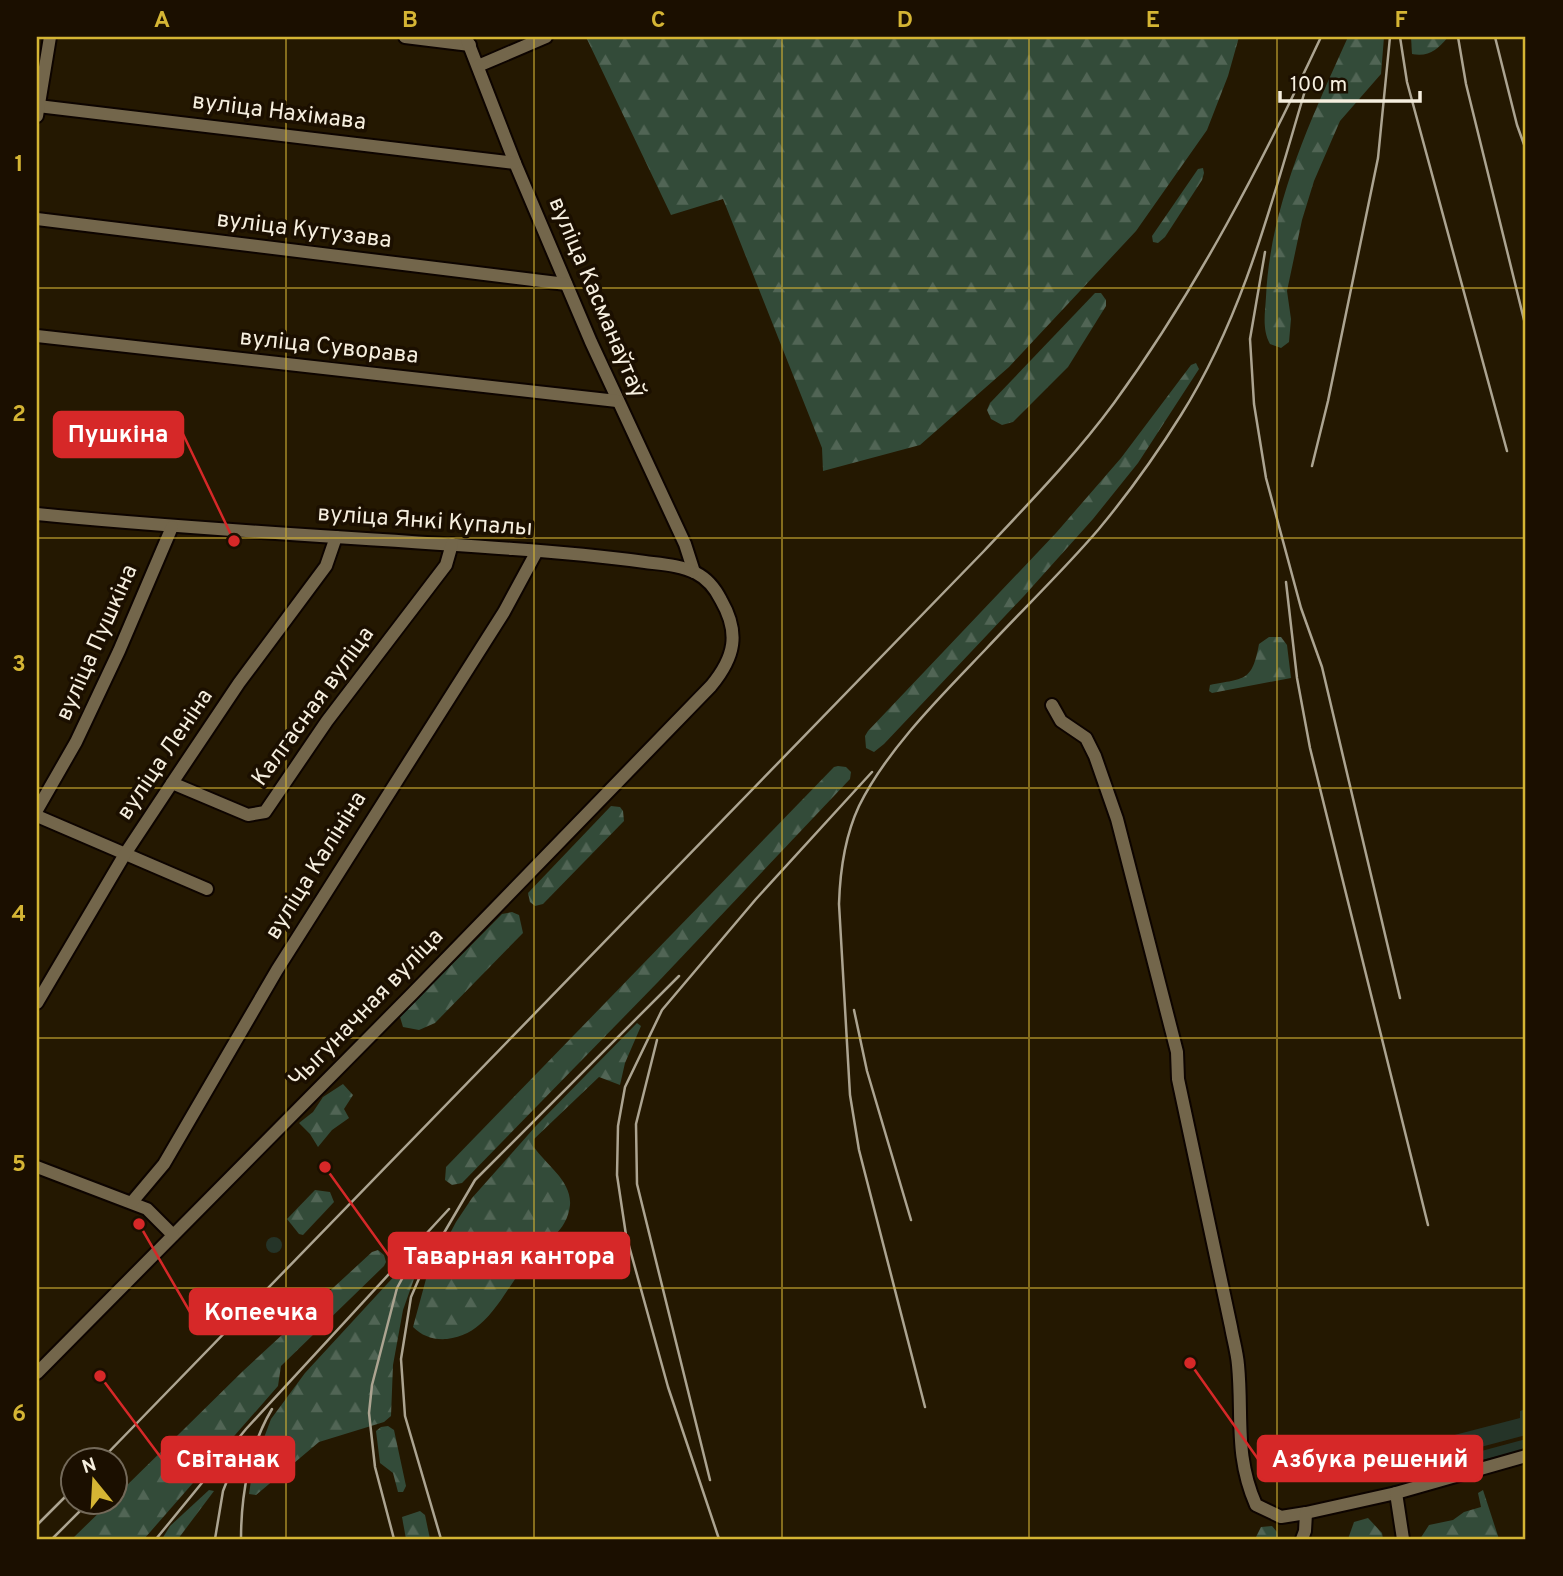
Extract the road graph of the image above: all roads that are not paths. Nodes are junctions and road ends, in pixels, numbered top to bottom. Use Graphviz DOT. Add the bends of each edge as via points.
graph roads {
  1 [pos="50,37"];
  2 [pos="405,37"];
  3 [pos="546,37"];
  4 [pos="468,41"];
  5 [pos="478,66"];
  6 [pos="38,111"];
  7 [pos="515,163"];
  8 [pos="37,219"];
  9 [pos="566,285"];
  10 [pos="37,336"];
  11 [pos="617,401"];
  12 [pos="37,514"];
  13 [pos="172,527"];
  14 [pos="337,537"];
  15 [pos="452,544"];
  16 [pos="537,551"];
  17 [pos="694,572"];
  18 [pos="1052,705"];
  19 [pos="172,783"];
  20 [pos="37,810"];
  21 [pos="37,816"];
  22 [pos="125,854"];
  23 [pos="207,890"];
  24 [pos="37,1003"];
  25 [pos="37,1167"];
  26 [pos="132,1202"];
  27 [pos="173,1235"];
  28 [pos="39,1368"];
  29 [pos="1526,1456"];
  30 [pos="1396,1493"];
  31 [pos="1306,1513"];
  32 [pos="1302,1539"];
  33 [pos="1403,1539"];
  1 -- 6 [label="street"];
  2 -- 4 [label="street"];
  3 -- 5 [label="street"];
  4 -- 5 [label="street, вуліца Касманаўтаў"];
  5 -- 7 [label="street, вуліца Касманаўтаў"];
  6 -- 7 [label="street, вуліца Нахімава"];
  7 -- 9 [label="street, вуліца Касманаўтаў"];
  8 -- 9 [label="street, вуліца Кутузава"];
  9 -- 11 [label="street, вуліца Касманаўтаў"];
  10 -- 11 [label="street, вуліца Суворава"];
  11 -- 17 [label="street, вуліца Касманаўтаў"];
  12 -- 13 [label="street, вуліца Янкі Купалы"];
  13 -- 14 [label="street, вуліца Янкі Купалы"];
  13 -- 20 [label="street, вуліца Пушкіна" via="76,742"];
  14 -- 15 [label="street, вуліца Янкі Купалы"];
  14 -- 19 [label="street, вуліца Леніна" via="326,566"];
  15 -- 16 [label="street, вуліца Янкі Купалы"];
  15 -- 19 [label="street, Калгасная вуліца" via="446,565 327,721 265,812 248,815"];
  16 -- 17 [label="street, вуліца Янкі Купалы" via="601,556"];
  16 -- 26 [label="street, вуліца Калініна" via="504,612 270,981 164,1164"];
  17 -- 27 [label="street, Чыгуначная вуліца" via="707,579 732,622 733,648 711,686"];
  18 -- 31 [label="street" via="1061,722 1086,738 1095,756 1117,818 1174,1039 1178,1079 1238,1365 1246,1482 1256,1505 1281,1517"];
  19 -- 22 [label="street, вуліца Леніна"];
  21 -- 22 [label="street"];
  22 -- 23 [label="street"];
  22 -- 24 [label="street, вуліца Леніна"];
  25 -- 26 [label="street"];
  26 -- 27 [label="street"];
  27 -- 28 [label="street, Чыгуначная вуліца"];
  29 -- 30 [label="street"];
  30 -- 31 [label="street"];
  30 -- 33 [label="street"];
  31 -- 32 [label="street"];
}
